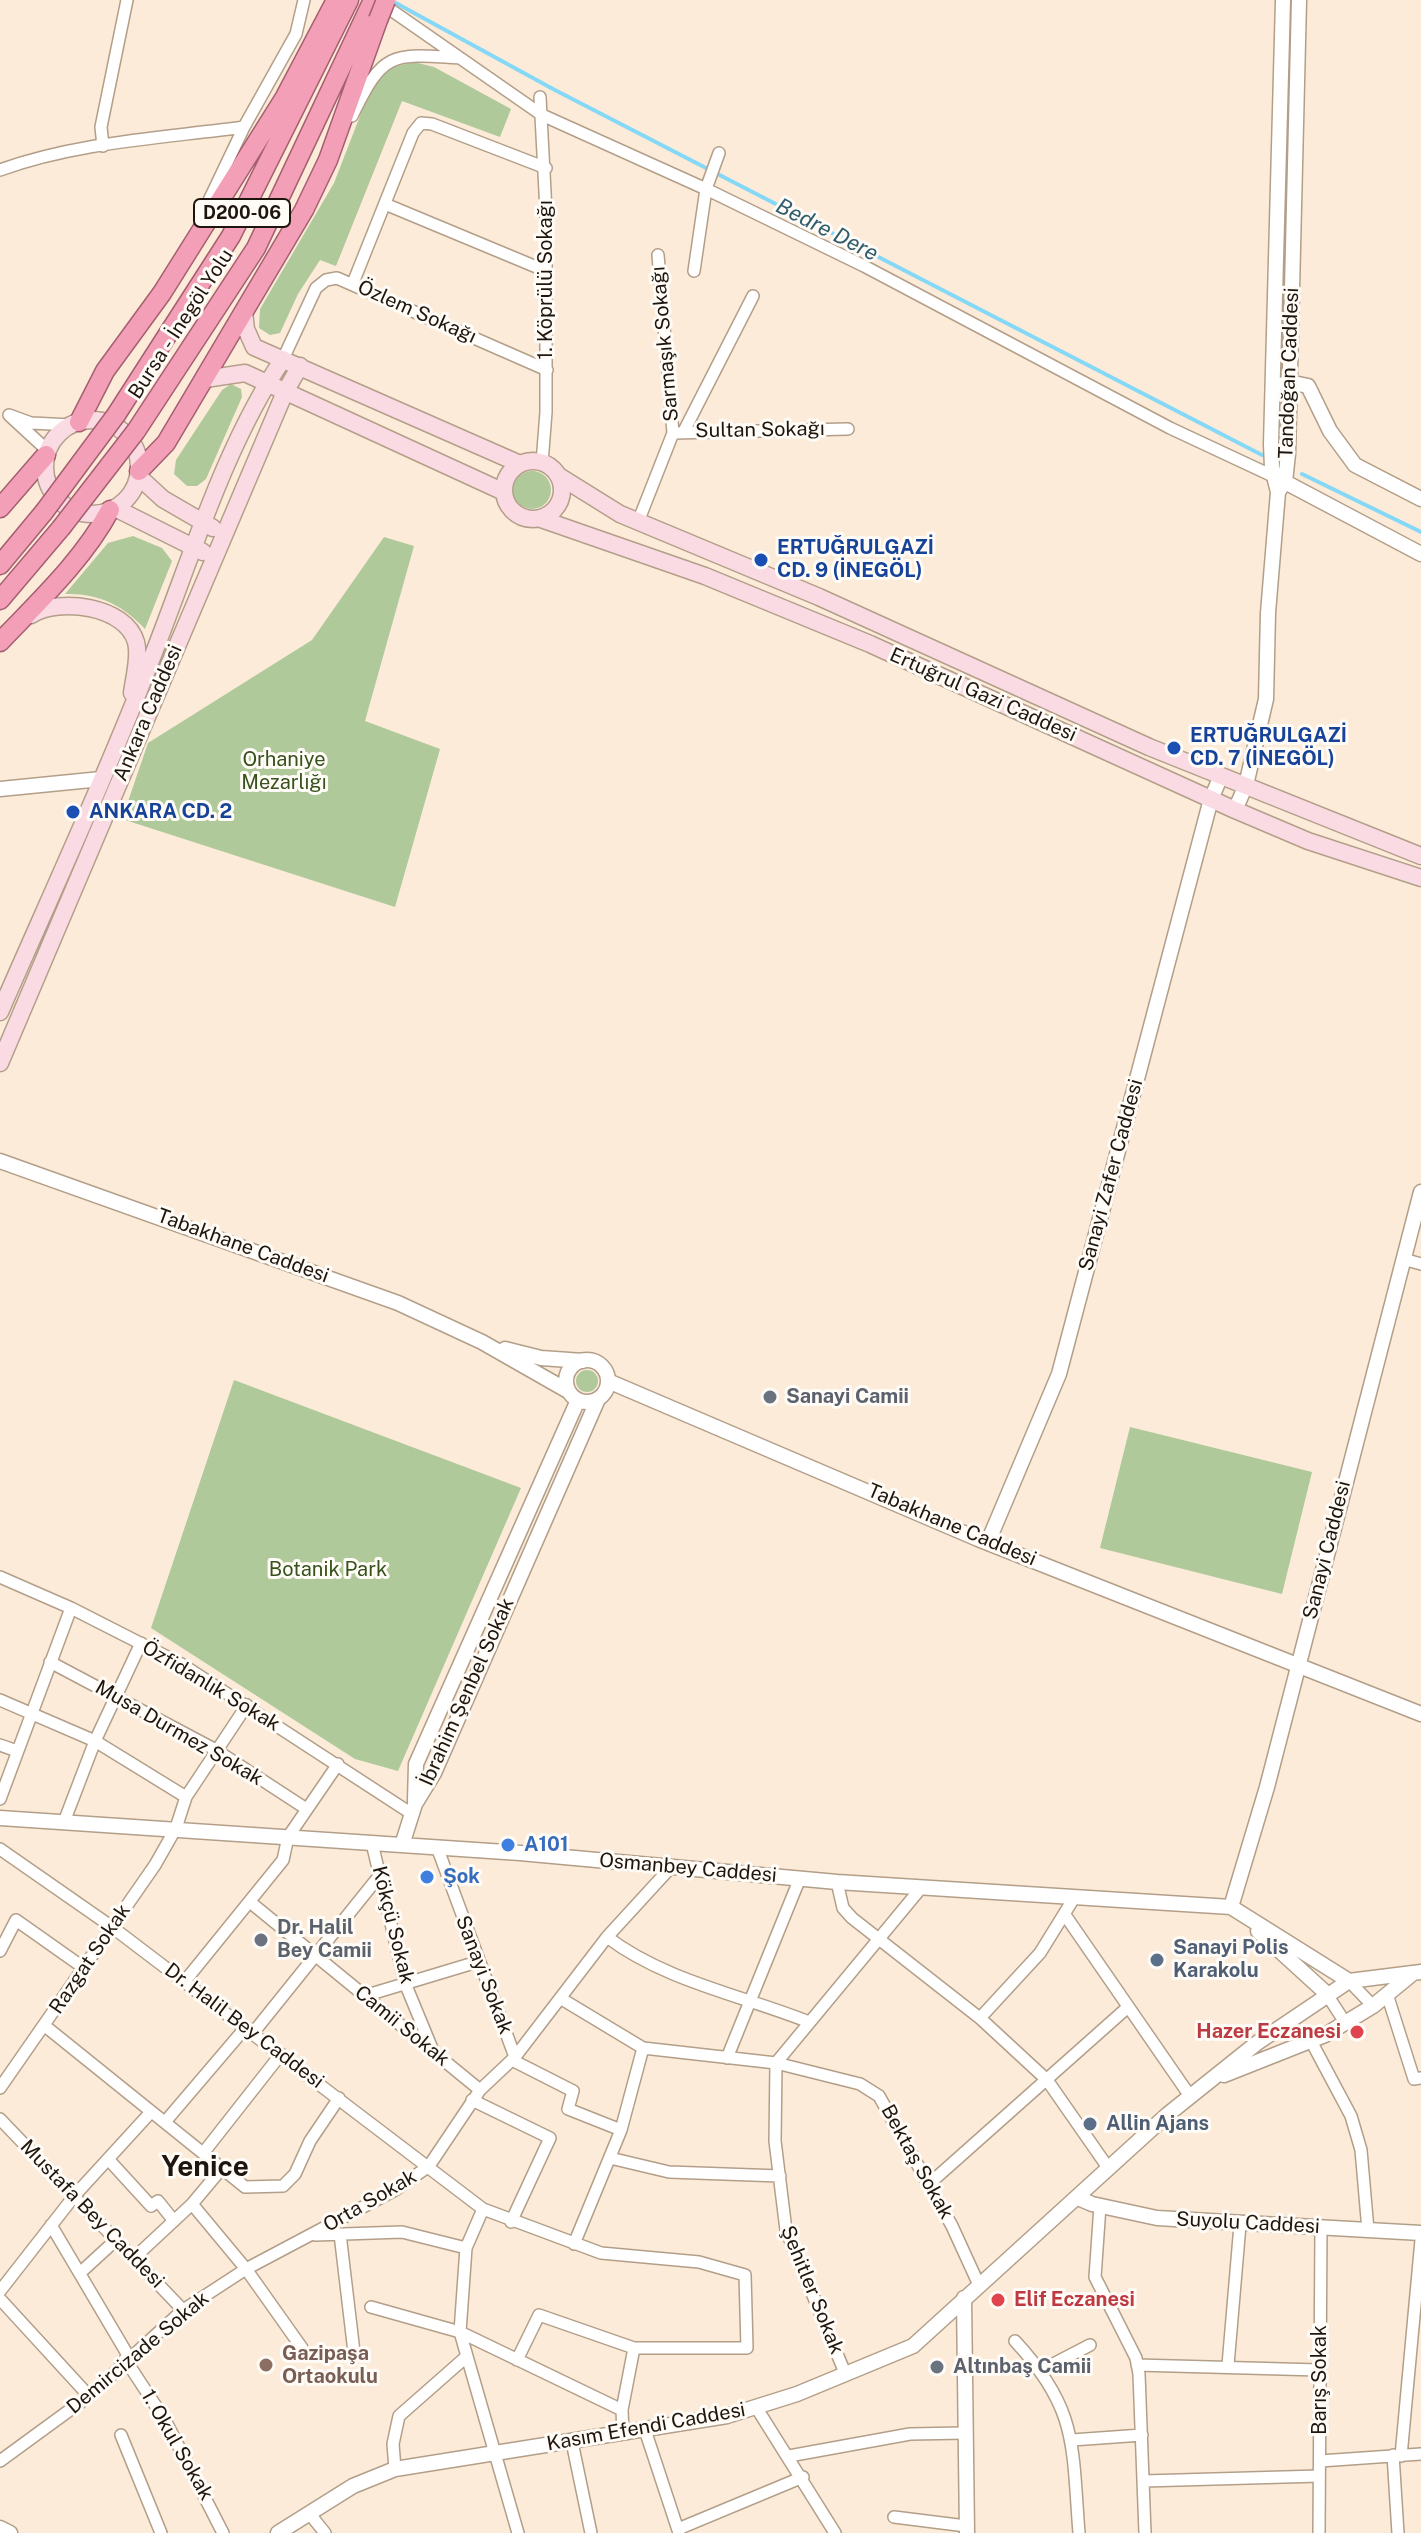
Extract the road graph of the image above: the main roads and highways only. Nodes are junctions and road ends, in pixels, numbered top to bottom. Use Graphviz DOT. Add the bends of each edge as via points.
graph roads {
  1 [pos="336,0"];
  2 [pos="349,0"];
  3 [pos="379,9"];
  4 [pos="244,312"];
  5 [pos="283,359"];
  6 [pos="300,366"];
  7 [pos="205,379"];
  8 [pos="267,382"];
  9 [pos="285,392"];
  10 [pos="76,424"];
  11 [pos="47,453"];
  12 [pos="520,464"];
  13 [pos="138,474"];
  14 [pos="559,476"];
  15 [pos="504,492"];
  16 [pos="0,508"];
  17 [pos="112,509"];
  18 [pos="541,519"];
  19 [pos="204,524"];
  20 [pos="225,533"];
  21 [pos="195,548"];
  22 [pos="215,557"];
  23 [pos="0,565"];
  24 [pos="0,600"];
  25 [pos="16,625"];
  26 [pos="0,642"];
  27 [pos="128,719"];
  28 [pos="1421,856"];
  29 [pos="1421,878"];
  30 [pos="0,1012"];
  31 [pos="0,1063"];
  1 -- 10 [label="highway" via="285,97 173,275 105,371"];
  2 -- 23 [label="highway, Bursa - İnegöl Yolu / D200-06, bridge" via="231,236 182,317 116,415"];
  3 -- 4 [label="highway" via="331,151 304,210"];
  3 -- 24 [label="highway, Bursa - İnegöl Yolu / D200-06, bridge" via="256,248 136,431"];
  4 -- 5 [label="main road" via="254,347"];
  4 -- 7 [label="highway"];
  5 -- 6 [label="main road"];
  5 -- 8 [label="main road, Ankara Caddesi"];
  6 -- 9 [label="main road, Ankara Caddesi"];
  6 -- 12 [label="main road"];
  7 -- 8 [label="main road" via="245,373"];
  7 -- 13 [label="highway" via="166,443"];
  8 -- 9 [label="main road"];
  8 -- 19 [label="main road, Ankara Caddesi"];
  9 -- 15 [label="main road"];
  9 -- 20 [label="main road, Ankara Caddesi"];
  10 -- 11 [label="main road" via="63,429"];
  10 -- 13 [label="main road" via="108,422 121,429 132,441"];
  11 -- 16 [label="highway"];
  11 -- 17 [label="main road" via="49,486 58,499 85,513"];
  12 -- 14 [label="main road" via="542,463"];
  12 -- 15 [label="main road" via="508,476"];
  13 -- 17 [label="main road" via="127,499"];
  13 -- 19 [label="main road" via="163,499"];
  14 -- 18 [label="main road" via="560,502"];
  14 -- 28 [label="main road, Ertuğrul Gazi Caddesi" via="638,522 1221,776"];
  15 -- 18 [label="main road" via="517,514"];
  17 -- 21 [label="main road"];
  17 -- 25 [label="highway" via="52,588"];
  18 -- 29 [label="main road, Ertuğrul Gazi Caddesi" via="705,576 870,644 1308,841"];
  19 -- 20 [label="main road"];
  19 -- 21 [label="main road, Ankara Caddesi"];
  20 -- 22 [label="main road, Ankara Caddesi"];
  21 -- 22 [label="main road"];
  21 -- 27 [label="main road, Ankara Caddesi"];
  22 -- 31 [label="main road, Ankara Caddesi"];
  25 -- 26 [label="highway"];
  25 -- 27 [label="main road" via="43,607 70,603 126,627 136,641"];
  27 -- 30 [label="main road, Ankara Caddesi"];
}
